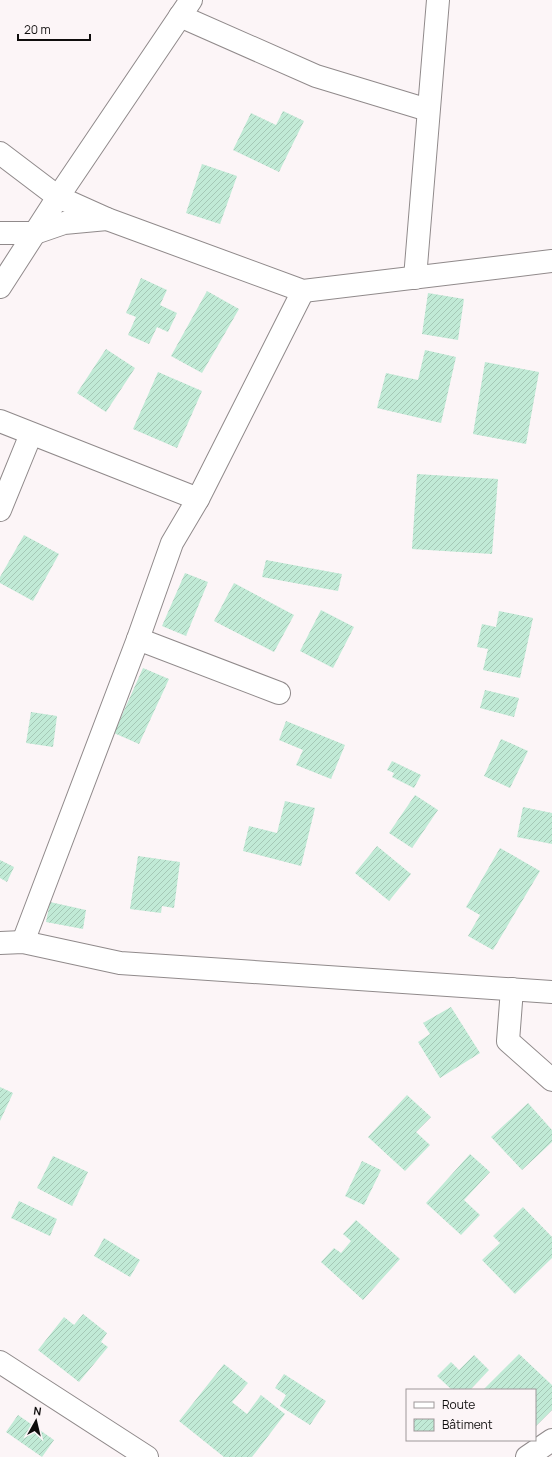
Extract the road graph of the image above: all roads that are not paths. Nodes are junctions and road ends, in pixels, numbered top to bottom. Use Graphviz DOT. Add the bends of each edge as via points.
graph roads {
  1 [pos="438,0"];
  2 [pos="185,8"];
  3 [pos="428,110"];
  4 [pos="0,153"];
  5 [pos="58,197"];
  6 [pos="107,219"];
  7 [pos="0,233"];
  8 [pos="34,233"];
  9 [pos="552,262"];
  10 [pos="415,278"];
  11 [pos="0,287"];
  12 [pos="303,291"];
  13 [pos="0,421"];
  14 [pos="31,434"];
  15 [pos="198,499"];
  16 [pos="0,510"];
  17 [pos="138,639"];
  18 [pos="279,693"];
  19 [pos="23,942"];
  20 [pos="0,943"];
  21 [pos="512,990"];
  22 [pos="552,992"];
  23 [pos="552,1080"];
  24 [pos="0,1362"];
  25 [pos="552,1440"];
  26 [pos="147,1457"];
  27 [pos="527,1457"];
  1 -- 3 [label="street"];
  2 -- 3 [label="street" via="316,76"];
  2 -- 5 [label="street"];
  3 -- 10 [label="street"];
  4 -- 5 [label="street"];
  5 -- 6 [label="street"];
  5 -- 8 [label="street"];
  6 -- 8 [label="street" via="64,224"];
  6 -- 12 [label="street"];
  7 -- 8 [label="street"];
  8 -- 11 [label="street"];
  9 -- 10 [label="street"];
  10 -- 12 [label="street"];
  12 -- 15 [label="street"];
  13 -- 14 [label="street"];
  14 -- 15 [label="street"];
  14 -- 16 [label="street"];
  15 -- 17 [label="street" via="172,543"];
  17 -- 18 [label="street"];
  17 -- 19 [label="street"];
  19 -- 20 [label="street"];
  19 -- 21 [label="street" via="120,963"];
  21 -- 22 [label="street"];
  21 -- 23 [label="street" via="508,1041"];
  24 -- 26 [label="street"];
  25 -- 27 [label="street"];
}
